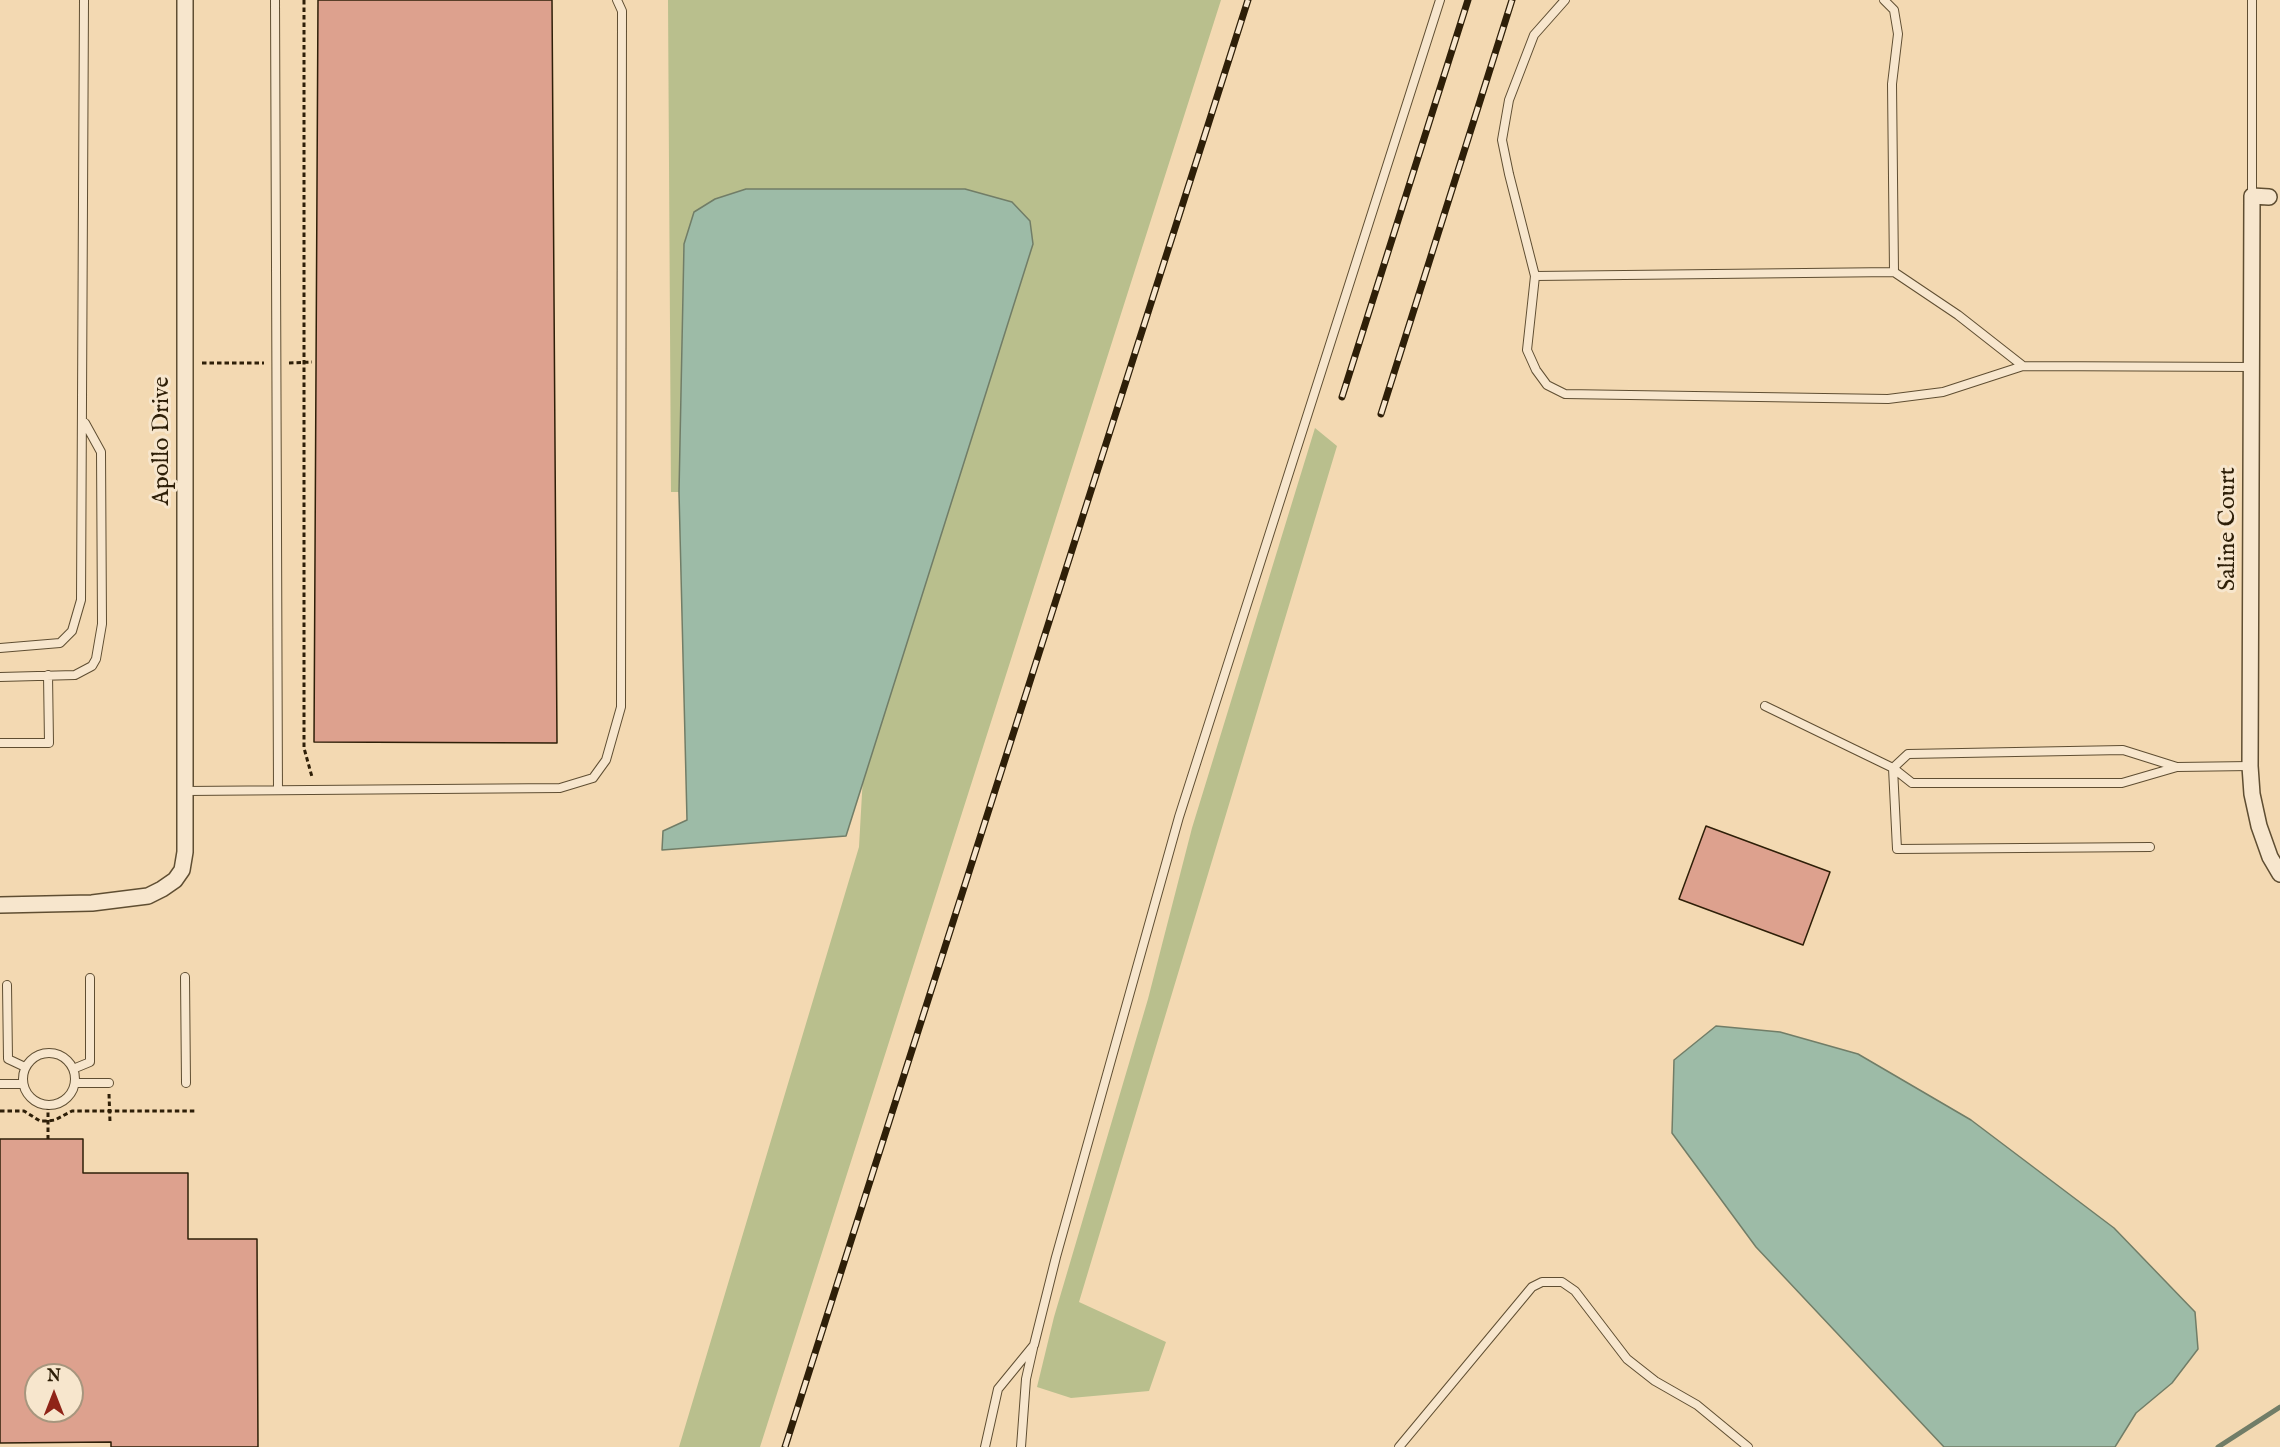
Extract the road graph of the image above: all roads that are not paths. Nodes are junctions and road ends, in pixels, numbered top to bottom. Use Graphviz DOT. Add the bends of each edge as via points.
graph roads {
  1 [pos="84,0"];
  2 [pos="184,0"];
  3 [pos="275,0"];
  4 [pos="617,0"];
  5 [pos="1440,0"];
  6 [pos="1565,0"];
  7 [pos="1884,0"];
  8 [pos="2252,0"];
  9 [pos="2252,196"];
  10 [pos="2269,197"];
  11 [pos="1894,272"];
  12 [pos="1535,276"];
  13 [pos="2023,366"];
  14 [pos="2252,367"];
  15 [pos="84,422"];
  16 [pos="0,648"];
  17 [pos="48,675"];
  18 [pos="0,677"];
  19 [pos="1765,706"];
  20 [pos="0,743"];
  21 [pos="2250,766"];
  22 [pos="2177,767"];
  23 [pos="1893,768"];
  24 [pos="278,790"];
  25 [pos="186,791"];
  26 [pos="2150,847"];
  27 [pos="2280,874"];
  28 [pos="0,905"];
  29 [pos="185,977"];
  30 [pos="90,978"];
  31 [pos="7,985"];
  32 [pos="25,1067"];
  33 [pos="74,1069"];
  34 [pos="75,1083"];
  35 [pos="109,1083"];
  36 [pos="186,1083"];
  37 [pos="0,1084"];
  38 [pos="22,1084"];
  39 [pos="1034,1345"];
  40 [pos="986,1447"];
  41 [pos="1021,1447"];
  42 [pos="1399,1447"];
  43 [pos="1748,1447"];
  1 -- 15 [label="lane"];
  2 -- 25 [label="street, Apollo Drive"];
  3 -- 24 [label="lane"];
  4 -- 24 [label="lane" via="622,11 621,707 606,760 593,778 560,788"];
  5 -- 39 [label="lane" via="1179,817"];
  6 -- 12 [label="lane" via="1534,35 1509,100 1502,140"];
  7 -- 11 [label="lane" via="1894,10 1898,34 1892,84"];
  8 -- 9 [label="lane"];
  9 -- 10 [label="street"];
  9 -- 14 [label="street, Saline Court"];
  11 -- 12 [label="lane"];
  11 -- 13 [label="lane"];
  12 -- 13 [label="lane" via="1527,350 1547,385 1565,394 1888,399 1943,392"];
  13 -- 14 [label="lane"];
  14 -- 21 [label="street, Saline Court"];
  15 -- 16 [label="lane" via="81,600 72,631 60,643"];
  15 -- 17 [label="lane" via="101,452 102,624 92,666 75,675"];
  17 -- 18 [label="lane"];
  17 -- 20 [label="lane" via="49,743"];
  19 -- 23 [label="lane"];
  21 -- 22 [label="lane"];
  21 -- 27 [label="street, Saline Court" via="2259,826"];
  22 -- 23 [label="lane" via="2122,783 1912,783"];
  22 -- 23 [label="lane" via="2123,750 1908,754"];
  23 -- 26 [label="lane" via="1897,849"];
  24 -- 25 [label="lane"];
  25 -- 28 [label="street, Apollo Drive" via="182,870 162,889 148,896 92,903"];
  29 -- 36 [label="lane"];
  30 -- 33 [label="lane" via="90,1062"];
  31 -- 32 [label="lane" via="8,1059"];
  32 -- 33 [label="lane" via="30,1059 45,1052 62,1056"];
  32 -- 38 [label="lane"];
  33 -- 34 [label="lane"];
  34 -- 35 [label="lane"];
  34 -- 38 [label="lane" via="64,1100 48,1105 31,1099"];
  37 -- 38 [label="lane"];
  39 -- 40 [label="lane" via="998,1389"];
  39 -- 41 [label="lane" via="1026,1379"];
  42 -- 43 [label="lane" via="1532,1287 1542,1282 1563,1282 1575,1291 1627,1359 1655,1381 1697,1405"];
}
